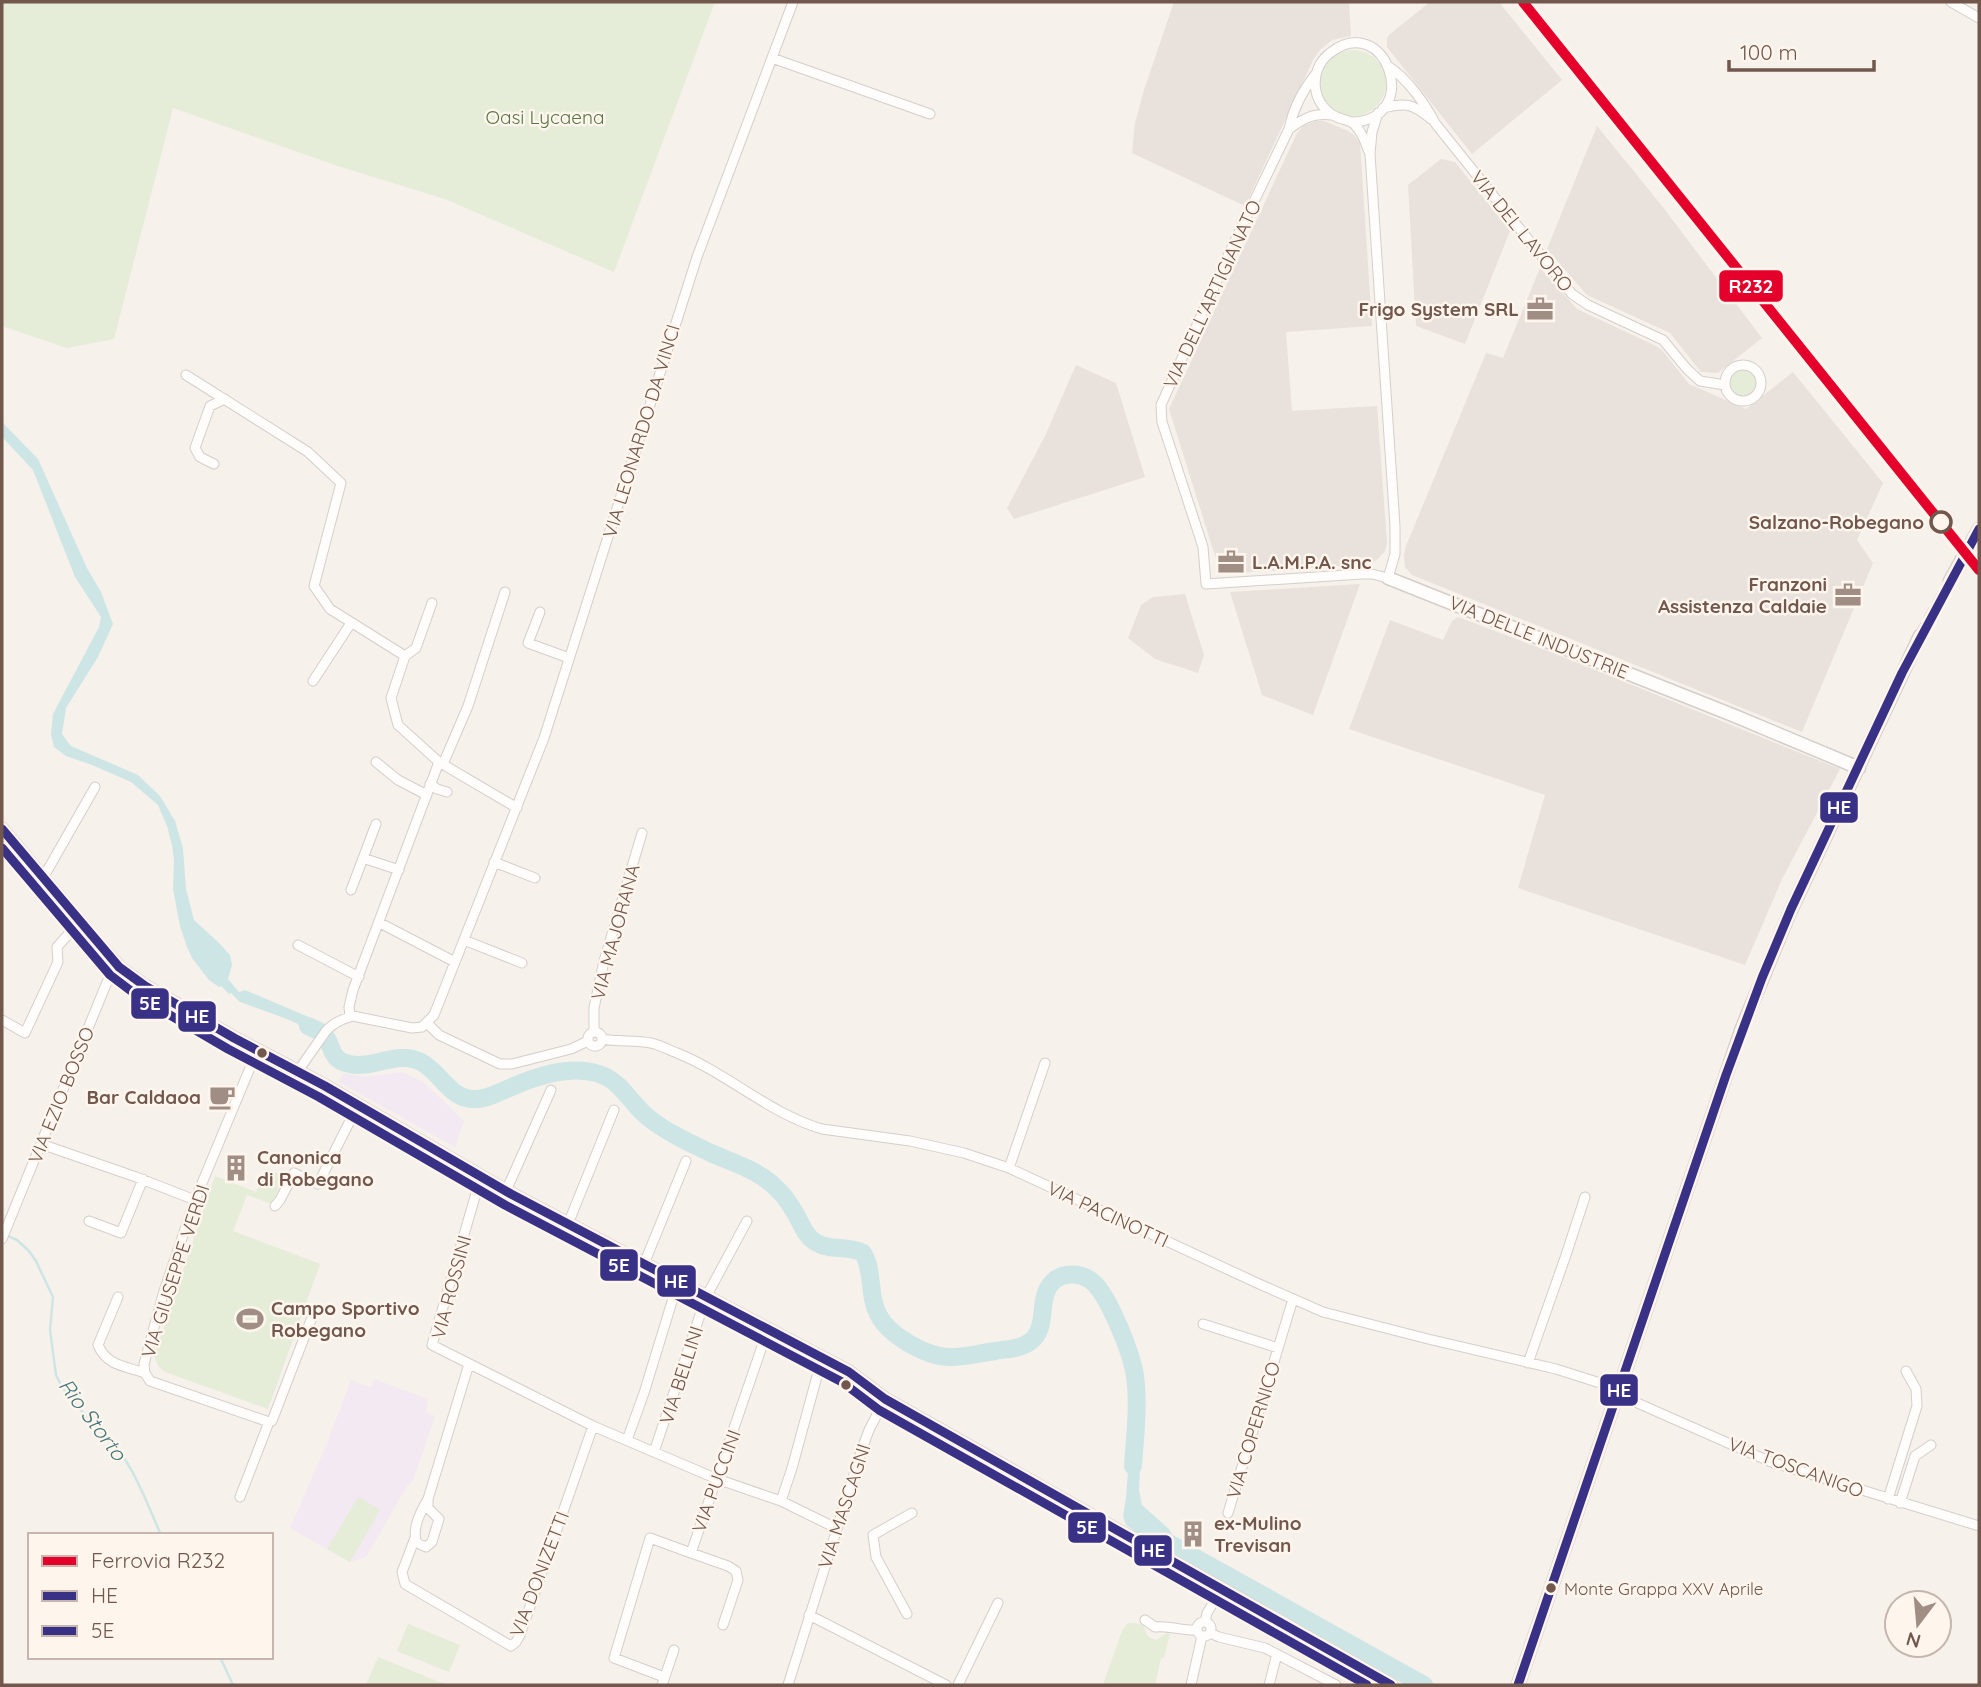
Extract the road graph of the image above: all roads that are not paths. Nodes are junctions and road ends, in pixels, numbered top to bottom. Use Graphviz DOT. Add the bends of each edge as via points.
graph roads {
  1 [pos="793,2"];
  2 [pos="1951,2"];
  3 [pos="1979,18"];
  4 [pos="772,58"];
  5 [pos="1389,67"];
  6 [pos="1315,75"];
  7 [pos="1381,110"];
  8 [pos="930,114"];
  9 [pos="1333,115"];
  10 [pos="1352,122"];
  11 [pos="1435,123"];
  12 [pos="1289,130"];
  13 [pos="1370,154"];
  14 [pos="186,375"];
  15 [pos="1725,385"];
  16 [pos="225,399"];
  17 [pos="214,464"];
  18 [pos="1979,529"];
  19 [pos="1388,578"];
  20 [pos="1950,582"];
  21 [pos="1206,584"];
  22 [pos="505,592"];
  23 [pos="432,603"];
  24 [pos="540,612"];
  25 [pos="351,623"];
  26 [pos="1920,636"];
  27 [pos="405,656"];
  28 [pos="569,658"];
  29 [pos="313,681"];
  30 [pos="376,762"];
  31 [pos="441,763"];
  32 [pos="1859,768"];
  33 [pos="430,784"];
  34 [pos="95,787"];
  35 [pos="447,792"];
  36 [pos="427,795"];
  37 [pos="517,808"];
  38 [pos="376,824"];
  39 [pos="2,829"];
  40 [pos="642,833"];
  41 [pos="363,858"];
  42 [pos="494,862"];
  43 [pos="400,870"];
  44 [pos="43,878"];
  45 [pos="535,878"];
  46 [pos="351,890"];
  47 [pos="380,923"];
  48 [pos="81,924"];
  49 [pos="464,940"];
  50 [pos="298,945"];
  51 [pos="455,962"];
  52 [pos="522,963"];
  53 [pos="119,967"];
  54 [pos="359,977"];
  55 [pos="350,1017"];
  56 [pos="2,1020"];
  57 [pos="427,1023"];
  58 [pos="594,1031"];
  59 [pos="602,1039"];
  60 [pos="588,1041"];
  61 [pos="257,1051"];
  62 [pos="1045,1063"];
  63 [pos="298,1071"];
  64 [pos="551,1090"];
  65 [pos="358,1105"];
  66 [pos="614,1110"];
  67 [pos="41,1144"];
  68 [pos="686,1161"];
  69 [pos="1009,1168"];
  70 [pos="481,1176"];
  71 [pos="142,1180"];
  72 [pos="506,1191"];
  73 [pos="1585,1197"];
  74 [pos="195,1200"];
  75 [pos="275,1206"];
  76 [pos="89,1221"];
  77 [pos="747,1221"];
  78 [pos="568,1224"];
  79 [pos="2,1239"];
  80 [pos="644,1264"];
  81 [pos="678,1282"];
  82 [pos="118,1297"];
  83 [pos="706,1297"];
  84 [pos="1293,1299"];
  85 [pos="314,1312"];
  86 [pos="1203,1324"];
  87 [pos="768,1329"];
  88 [pos="1278,1348"];
  89 [pos="822,1358"];
  90 [pos="1528,1363"];
  91 [pos="469,1364"];
  92 [pos="1906,1371"];
  93 [pos="145,1373"];
  94 [pos="1618,1392"];
  95 [pos="885,1399"];
  96 [pos="269,1422"];
  97 [pos="593,1426"];
  98 [pos="627,1440"];
  99 [pos="1931,1445"];
  100 [pos="654,1452"];
  101 [pos="717,1479"];
  102 [pos="240,1497"];
  103 [pos="428,1499"];
  104 [pos="1888,1499"];
  105 [pos="781,1502"];
  106 [pos="1900,1503"];
  107 [pos="912,1513"];
  108 [pos="1228,1513"];
  109 [pos="1979,1526"];
  110 [pos="836,1528"];
  111 [pos="415,1538"];
  112 [pos="691,1553"];
  113 [pos="1221,1590"];
  114 [pos="998,1603"];
  115 [pos="907,1614"];
  116 [pos="809,1615"];
  117 [pos="1145,1620"];
  118 [pos="723,1625"];
  119 [pos="1203,1633"];
  120 [pos="674,1650"];
  121 [pos="1277,1654"];
  122 [pos="663,1681"];
  123 [pos="788,1685"];
  124 [pos="946,1685"];
  125 [pos="958,1685"];
  126 [pos="1191,1685"];
  127 [pos="1269,1685"];
  128 [pos="1336,1685"];
  129 [pos="1391,1685"];
  130 [pos="1518,1685"];
  1 -- 4 [label="street, VIA LEONARDO DA VINCI"];
  2 -- 3 [label="street"];
  4 -- 8 [label="street"];
  4 -- 28 [label="street, VIA LEONARDO DA VINCI" via="697,257"];
  5 -- 6 [label="street, VIA DELL'ARTIGIANATO" via="1377,51 1353,44 1326,56"];
  5 -- 7 [label="street" via="1392,89"];
  5 -- 11 [label="street, VIA DEL LAVORO" via="1429,110"];
  6 -- 9 [label="street" via="1317,96"];
  6 -- 12 [label="street, VIA DELL'ARTIGIANATO"];
  7 -- 10 [label="street" via="1364,121"];
  7 -- 11 [label="street, VIA DEL LAVORO" via="1406,104"];
  7 -- 13 [label="street"];
  9 -- 10 [label="street"];
  9 -- 12 [label="street" via="1312,115"];
  10 -- 13 [label="street"];
  11 -- 15 [label="street, VIA DEL LAVORO" via="1572,294 1663,340 1700,381"];
  12 -- 21 [label="street, VIA DELL'ARTIGIANATO" via="1161,405 1162,422 1203,547"];
  13 -- 19 [label="street" via="1395,526 1395,554"];
  14 -- 16 [label="street"];
  15 -- 15 [label="street, VIA DEL LAVORO" via="1726,375 1741,364 1753,367 1762,382 1759,393 1744,401 1732,398"];
  16 -- 17 [label="street" via="210,406 195,448 200,457"];
  16 -- 25 [label="street" via="308,452 341,483 314,586 330,609"];
  18 -- 20 [label="street"];
  19 -- 21 [label="street, VIA DELLE INDUSTRIE" via="1362,574"];
  19 -- 32 [label="street, VIA DELLE INDUSTRIE"];
  22 -- 31 [label="street" via="468,706"];
  23 -- 27 [label="street" via="416,648"];
  24 -- 28 [label="street" via="528,643"];
  25 -- 27 [label="street"];
  25 -- 29 [label="street"];
  26 -- 32 [label="street"];
  27 -- 31 [label="street" via="391,698 398,725"];
  28 -- 37 [label="street, VIA LEONARDO DA VINCI"];
  30 -- 36 [label="street"];
  31 -- 33 [label="street"];
  31 -- 37 [label="street"];
  32 -- 94 [label="street" via="1757,991"];
  33 -- 35 [label="street"];
  33 -- 36 [label="street"];
  34 -- 44 [label="street"];
  36 -- 43 [label="street"];
  37 -- 42 [label="street, VIA LEONARDO DA VINCI"];
  38 -- 41 [label="street"];
  39 -- 44 [label="street"];
  40 -- 58 [label="street, VIA MAJORANA" via="599,984"];
  41 -- 43 [label="street"];
  41 -- 46 [label="street"];
  42 -- 45 [label="street"];
  42 -- 49 [label="street, VIA LEONARDO DA VINCI"];
  43 -- 47 [label="street"];
  44 -- 48 [label="street"];
  47 -- 51 [label="street"];
  47 -- 54 [label="street"];
  48 -- 53 [label="street"];
  48 -- 56 [label="street" via="57,947 58,962 25,1033"];
  49 -- 51 [label="street, VIA LEONARDO DA VINCI"];
  49 -- 52 [label="street"];
  50 -- 54 [label="street"];
  51 -- 57 [label="street, VIA LEONARDO DA VINCI"];
  53 -- 61 [label="street" via="156,994"];
  53 -- 67 [label="street, VIA EZIO BOSSO" via="107,982"];
  54 -- 55 [label="street" via="350,999"];
  55 -- 57 [label="street" via="401,1027"];
  55 -- 63 [label="street" via="331,1025"];
  57 -- 60 [label="street, VIA PACINOTTI" via="439,1035 500,1064 560,1052"];
  58 -- 59 [label="street"];
  58 -- 60 [label="street"];
  59 -- 60 [label="street, VIA PACINOTTI" via="597,1045"];
  59 -- 69 [label="street, VIA PACINOTTI" via="651,1043 692,1059 809,1125 943,1147"];
  61 -- 63 [label="street"];
  61 -- 74 [label="street, VIA GIUSEPPE VERDI"];
  62 -- 69 [label="street"];
  63 -- 65 [label="street"];
  64 -- 72 [label="street"];
  65 -- 70 [label="street"];
  65 -- 75 [label="street" via="318,1184 293,1172"];
  66 -- 78 [label="street"];
  67 -- 71 [label="street"];
  67 -- 79 [label="street, VIA EZIO BOSSO"];
  68 -- 80 [label="street"];
  69 -- 84 [label="street, VIA PACINOTTI"];
  70 -- 72 [label="street"];
  70 -- 91 [label="street, VIA ROSSINI" via="432,1345"];
  71 -- 74 [label="street"];
  71 -- 76 [label="street" via="121,1233"];
  72 -- 78 [label="street"];
  73 -- 90 [label="street"];
  74 -- 93 [label="street, VIA GIUSEPPE VERDI" via="164,1291"];
  77 -- 83 [label="street, VIA BELLINI"];
  78 -- 80 [label="street"];
  80 -- 81 [label="street"];
  81 -- 83 [label="street"];
  81 -- 98 [label="street"];
  82 -- 93 [label="street" via="98,1345 108,1360"];
  83 -- 87 [label="street"];
  83 -- 100 [label="street, VIA BELLINI"];
  84 -- 88 [label="street, VIA COPERNICO"];
  84 -- 90 [label="street, VIA PACINOTTI" via="1323,1312"];
  85 -- 96 [label="street"];
  86 -- 88 [label="street, VIA COPERNICO"];
  87 -- 89 [label="street"];
  87 -- 101 [label="street, VIA PUCCINI"];
  88 -- 108 [label="street, VIA COPERNICO"];
  89 -- 95 [label="street"];
  89 -- 105 [label="street"];
  90 -- 94 [label="street, VIA PACINOTTI"];
  91 -- 97 [label="street"];
  91 -- 103 [label="street"];
  92 -- 104 [label="street" via="1916,1389 1917,1406"];
  93 -- 96 [label="street, VIA GIUSEPPE VERDI" via="150,1381"];
  94 -- 104 [label="street, VIA TOSCANIGO" via="1771,1462"];
  94 -- 130 [label="street"];
  95 -- 110 [label="street, VIA MASCAGNI" via="869,1430"];
  95 -- 113 [label="street"];
  96 -- 102 [label="street"];
  97 -- 98 [label="street"];
  97 -- 111 [label="street, VIA DONIZETTI" via="516,1643 506,1644 405,1584 402,1572"];
  98 -- 100 [label="street"];
  99 -- 106 [label="street" via="1915,1456"];
  100 -- 101 [label="street"];
  101 -- 105 [label="street"];
  101 -- 112 [label="street, VIA PUCCINI"];
  103 -- 111 [label="street"];
  103 -- 111 [label="street" via="428,1508 439,1519 432,1542 426,1547"];
  104 -- 106 [label="street, VIA TOSCANIGO"];
  105 -- 110 [label="street"];
  106 -- 109 [label="street, VIA TOSCANIGO"];
  107 -- 115 [label="street" via="873,1535 876,1557"];
  110 -- 116 [label="street, VIA MASCAGNI"];
  112 -- 118 [label="street" via="736,1571 738,1580"];
  112 -- 122 [label="street, VIA PUCCINI" via="650,1538 614,1658"];
  113 -- 119 [label="street" via="1207,1613 1205,1622 1210,1625"];
  113 -- 129 [label="street"];
  114 -- 125 [label="street"];
  116 -- 123 [label="street, VIA MASCAGNI"];
  116 -- 124 [label="street"];
  117 -- 119 [label="street" via="1155,1627"];
  119 -- 121 [label="street"];
  119 -- 126 [label="street"];
  120 -- 122 [label="street"];
  121 -- 127 [label="street"];
  121 -- 128 [label="street"];
}
